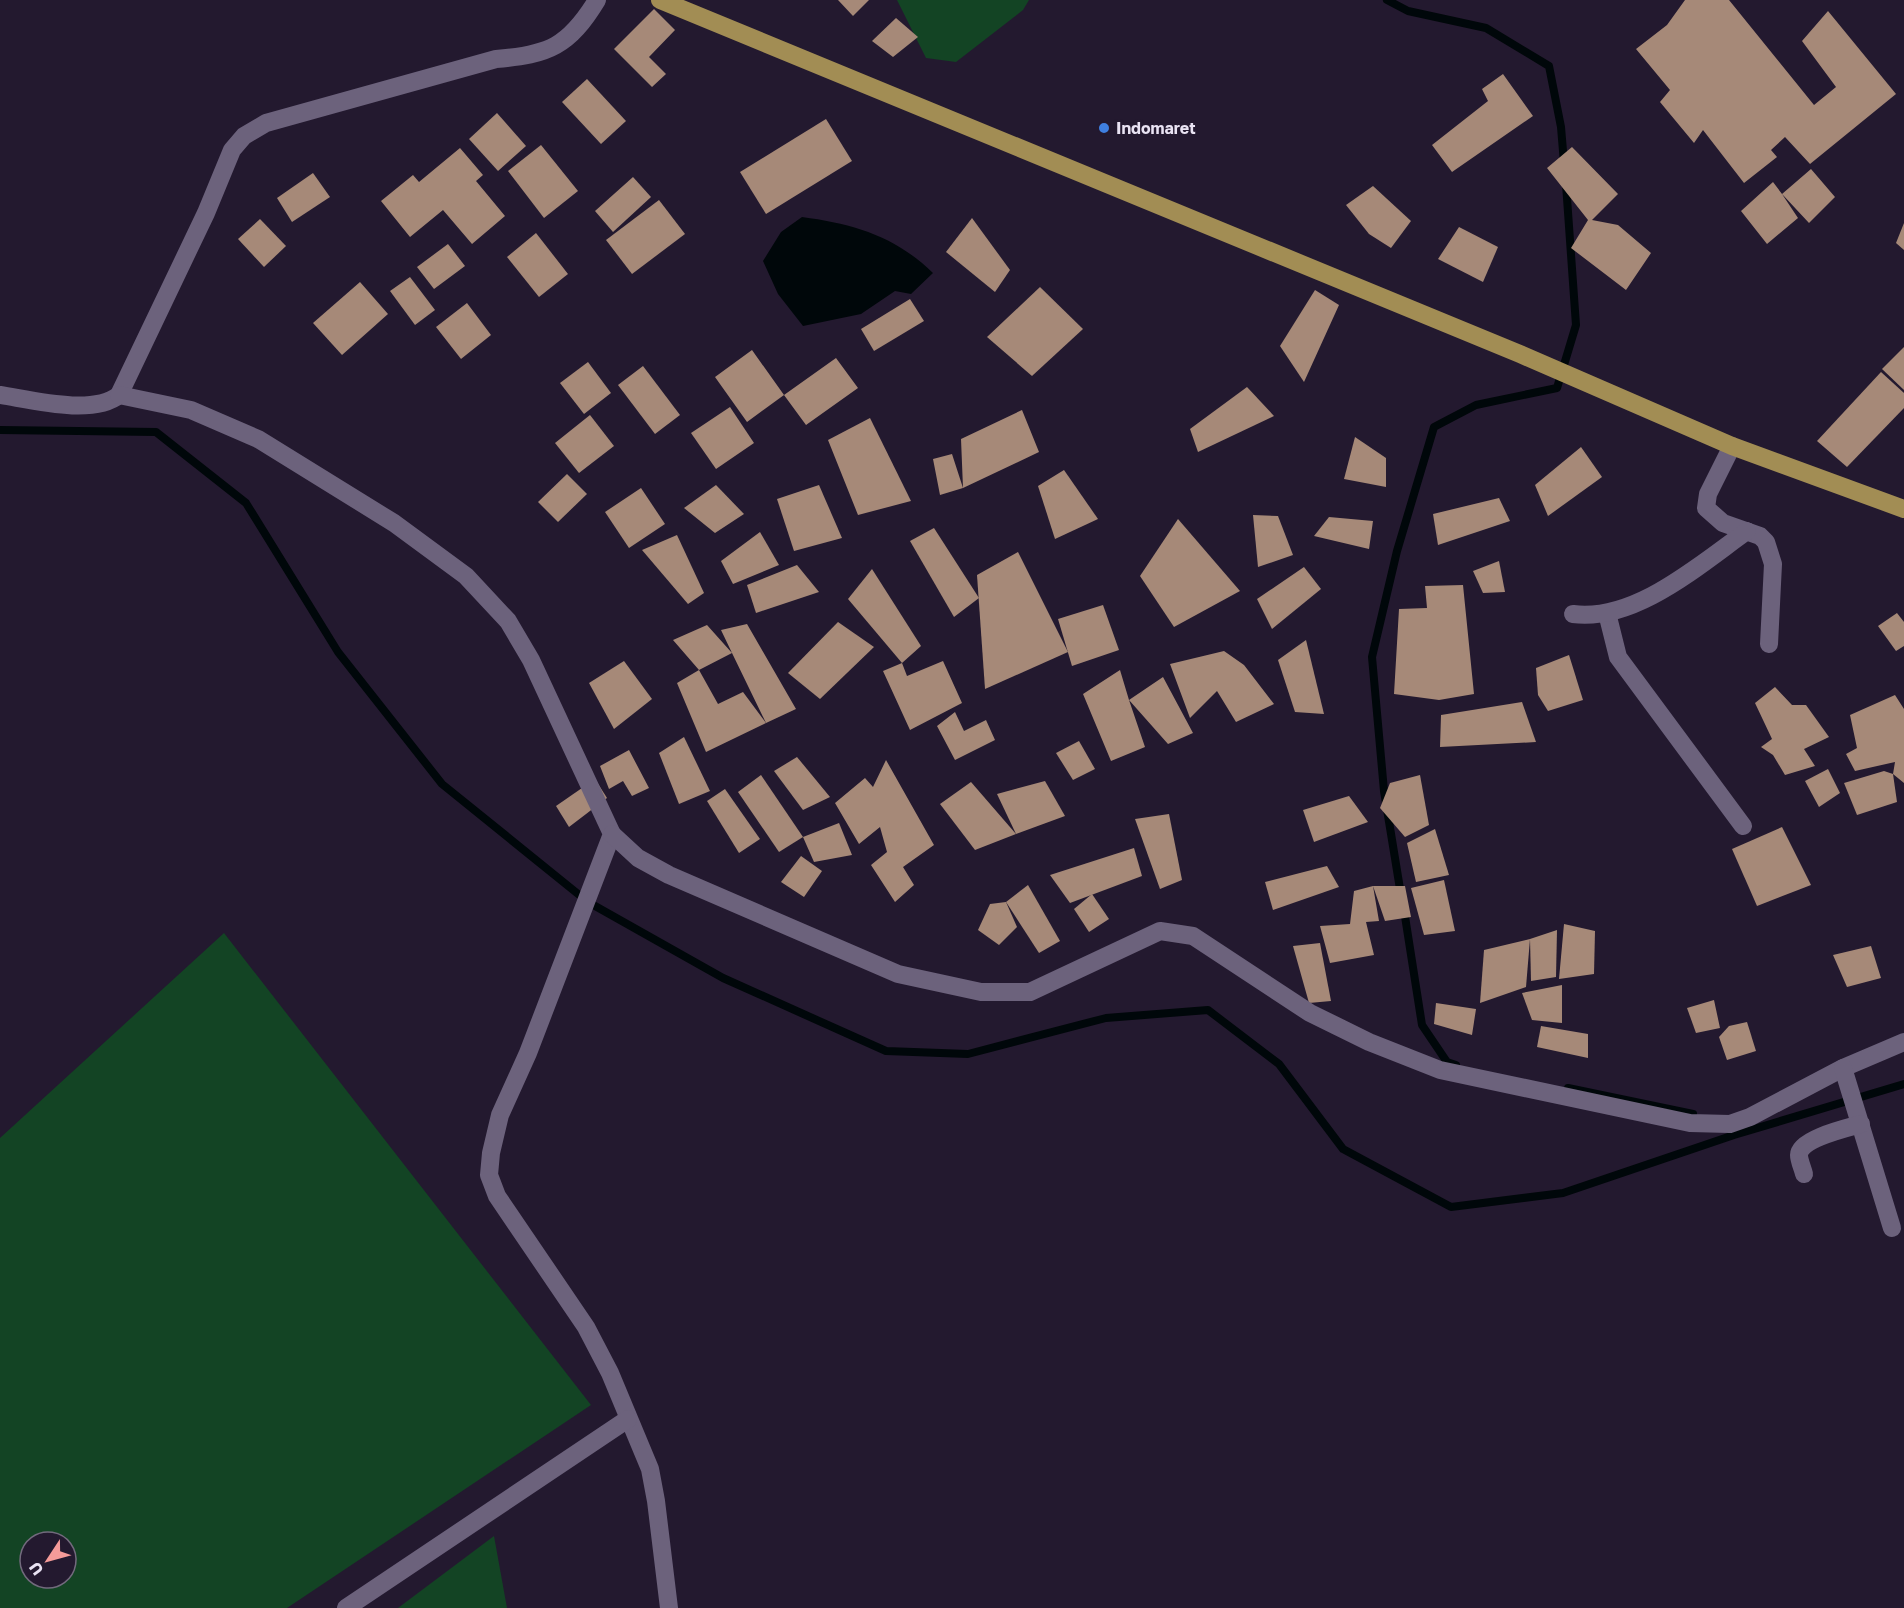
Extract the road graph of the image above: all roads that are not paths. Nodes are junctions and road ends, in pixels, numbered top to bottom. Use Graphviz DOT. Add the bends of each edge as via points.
graph roads {
  1 [pos="597,0"];
  2 [pos="660,0"];
  3 [pos="119,394"];
  4 [pos="0,395"];
  5 [pos="1732,446"];
  6 [pos="1904,509"];
  7 [pos="1747,531"];
  8 [pos="1607,613"];
  9 [pos="1573,614"];
  10 [pos="1769,644"];
  11 [pos="1743,826"];
  12 [pos="612,834"];
  13 [pos="1904,1042"];
  14 [pos="1846,1076"];
  15 [pos="1859,1121"];
  16 [pos="1804,1174"];
  17 [pos="1892,1228"];
  18 [pos="628,1419"];
  19 [pos="346,1608"];
  20 [pos="669,1608"];
  1 -- 3 [label="street" via="580,27 557,46 539,53 496,59 266,123 244,136 232,150"];
  2 -- 5 [label="main road" via="1520,354"];
  3 -- 4 [label="street" via="94,405"];
  3 -- 12 [label="street" via="191,410 258,439 394,523 466,576 508,621 531,660"];
  5 -- 6 [label="main road"];
  5 -- 7 [label="street" via="1708,494 1706,508 1723,523"];
  7 -- 8 [label="street" via="1683,576 1647,597"];
  7 -- 10 [label="street" via="1766,542 1773,564"];
  8 -- 9 [label="street" via="1591,617"];
  8 -- 11 [label="street" via="1618,657"];
  12 -- 14 [label="street" via="638,858 824,944 898,974 981,992 1030,992 1160,931 1193,936 1310,1013 1440,1070 1689,1123 1730,1124"];
  12 -- 18 [label="street" via="528,1053 500,1115 489,1175 497,1196 586,1327"];
  13 -- 14 [label="street"];
  14 -- 15 [label="street"];
  15 -- 16 [label="street" via="1802,1148 1799,1155"];
  15 -- 17 [label="street"];
  18 -- 19 [label="street"];
  18 -- 20 [label="street" via="650,1469"];
}
